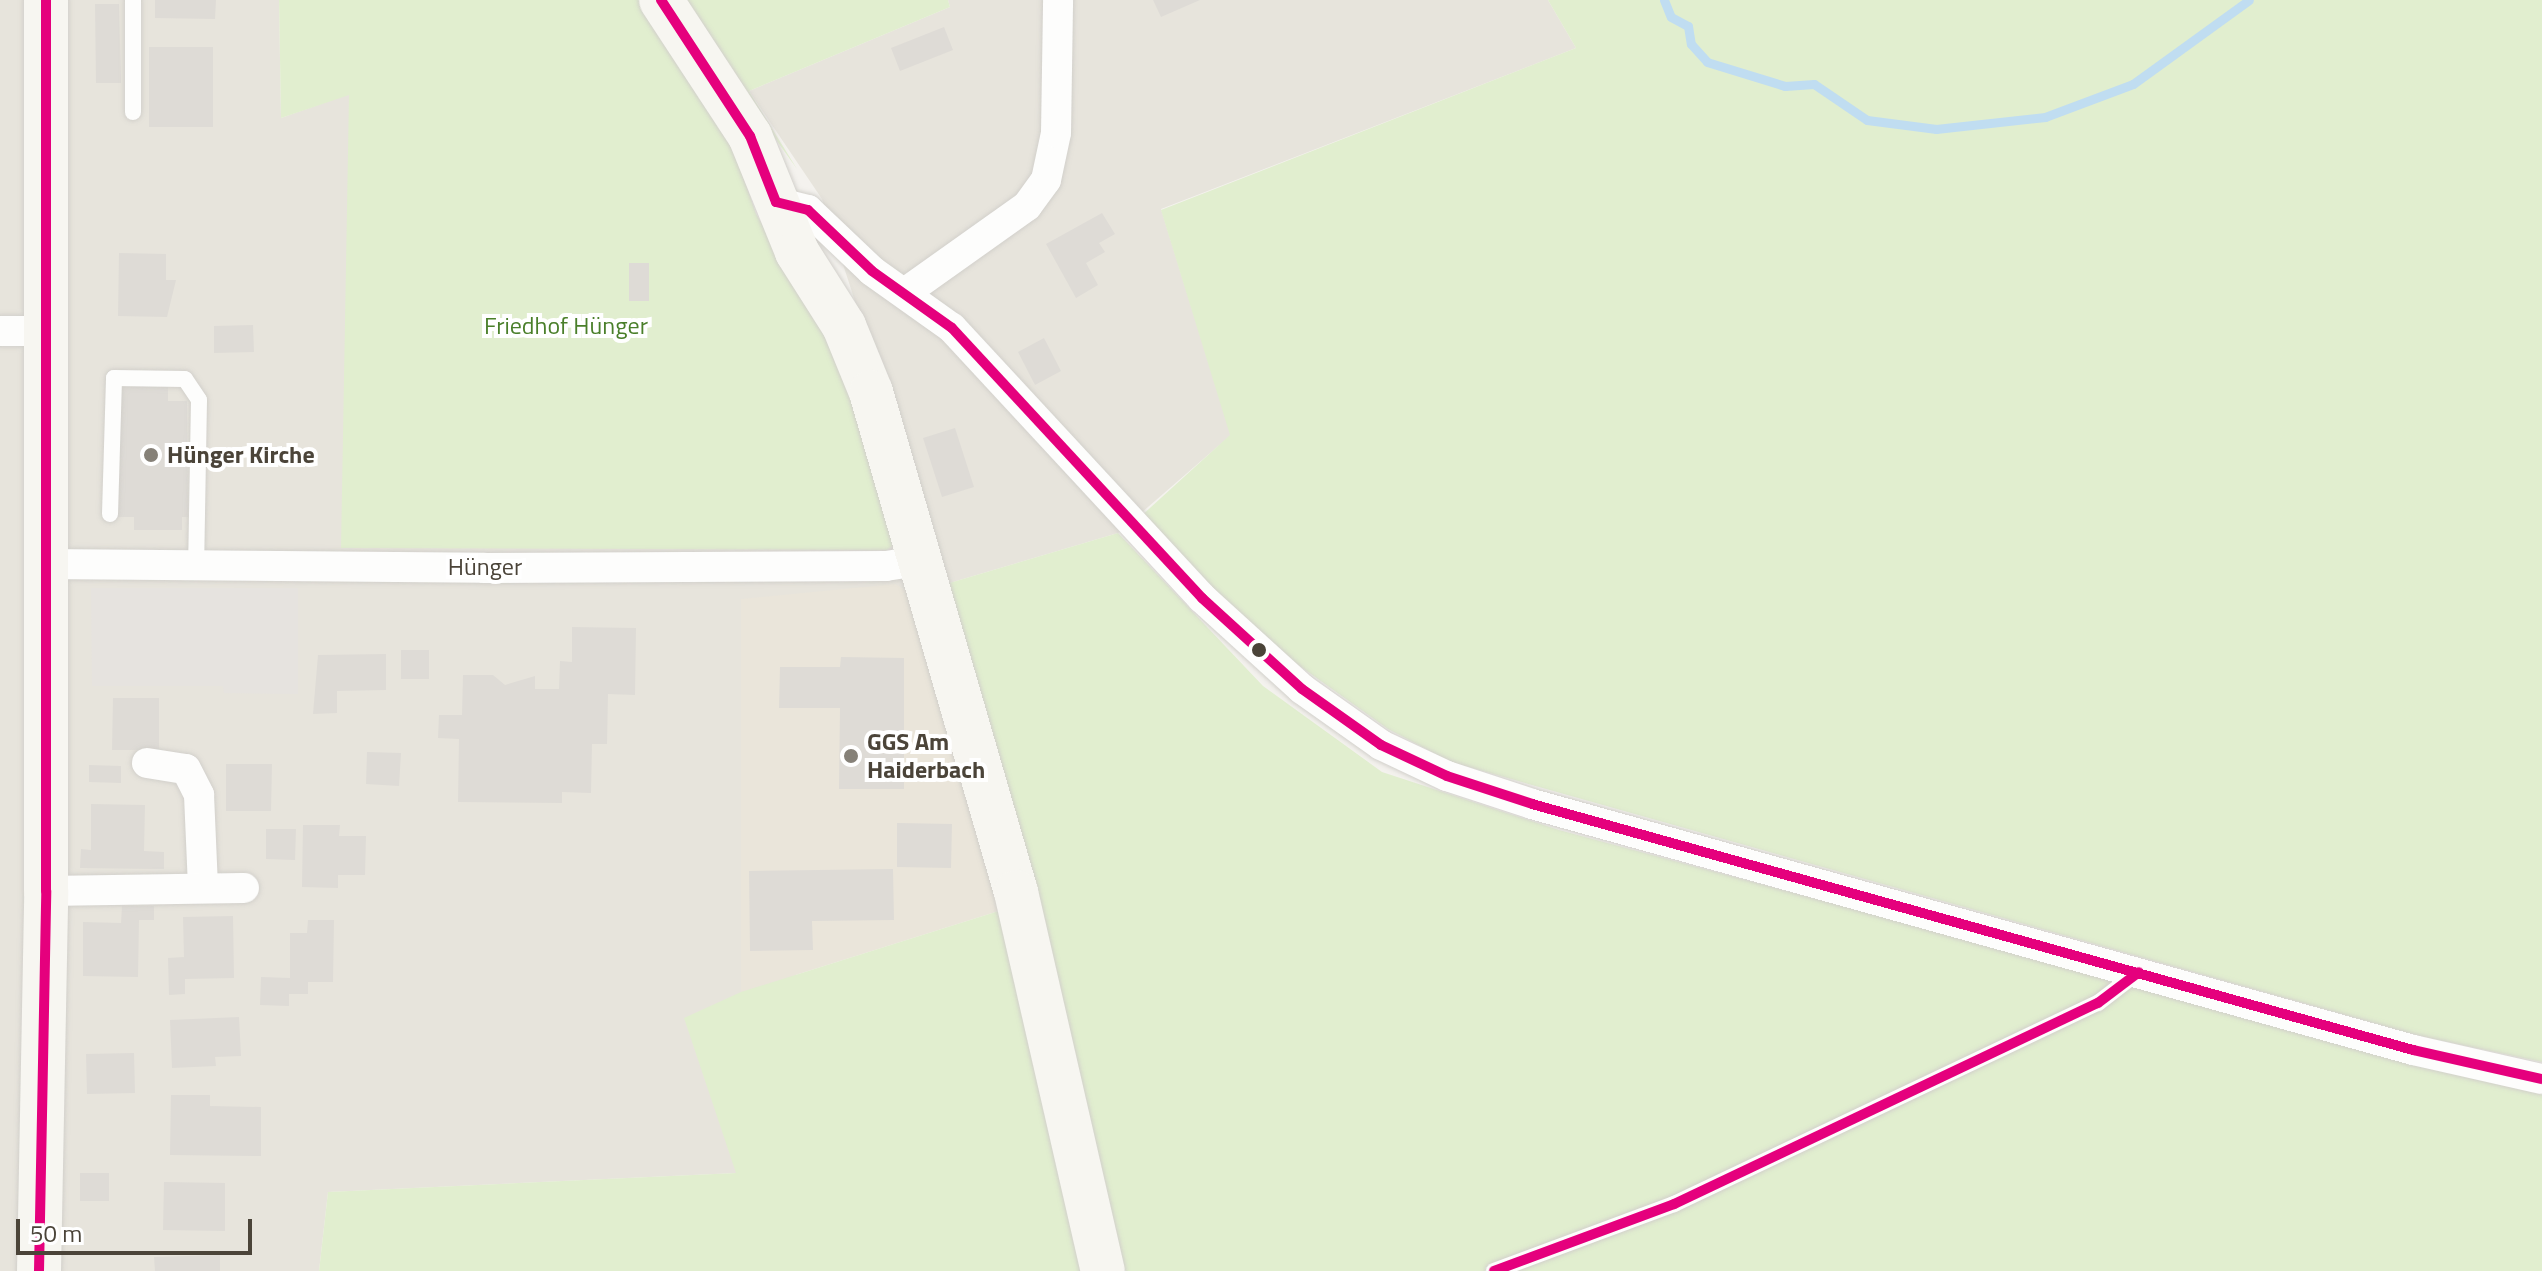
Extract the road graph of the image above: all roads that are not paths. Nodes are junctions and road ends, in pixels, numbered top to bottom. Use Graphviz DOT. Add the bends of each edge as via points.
graph roads {
  1 [pos="46,0"];
  2 [pos="133,0"];
  3 [pos="661,0"];
  4 [pos="1058,0"];
  5 [pos="133,112"];
  6 [pos="776,202"];
  7 [pos="906,292"];
  8 [pos="0,331"];
  9 [pos="46,331"];
  10 [pos="110,514"];
  11 [pos="925,560"];
  12 [pos="45,564"];
  13 [pos="196,567"];
  14 [pos="147,763"];
  15 [pos="203,888"];
  16 [pos="244,888"];
  17 [pos="46,891"];
  18 [pos="2139,972"];
  19 [pos="2542,1079"];
  20 [pos="39,1271"];
  21 [pos="1103,1271"];
  22 [pos="1494,1271"];
  1 -- 9 [label="street"];
  2 -- 5 [label="lane"];
  3 -- 6 [label="street" via="750,136"];
  4 -- 7 [label="street" via="1056,133 1046,180 1027,206"];
  6 -- 7 [label="street" via="808,210 872,271"];
  6 -- 11 [label="street" via="797,252 844,326"];
  7 -- 18 [label="street" via="952,328 1137,530 1302,689 1381,745 1447,776"];
  8 -- 9 [label="street"];
  9 -- 12 [label="street"];
  10 -- 13 [label="lane" via="114,378 185,379 199,400"];
  11 -- 13 [label="street, Hünger" via="886,566"];
  11 -- 21 [label="street" via="1016,892"];
  12 -- 13 [label="street, Hünger"];
  12 -- 17 [label="street"];
  14 -- 15 [label="street" via="186,769 199,795"];
  15 -- 16 [label="street"];
  15 -- 17 [label="street"];
  17 -- 20 [label="street"];
  18 -- 19 [label="street"];
  18 -- 22 [label="lane" via="2098,1003 1674,1204"];
}
